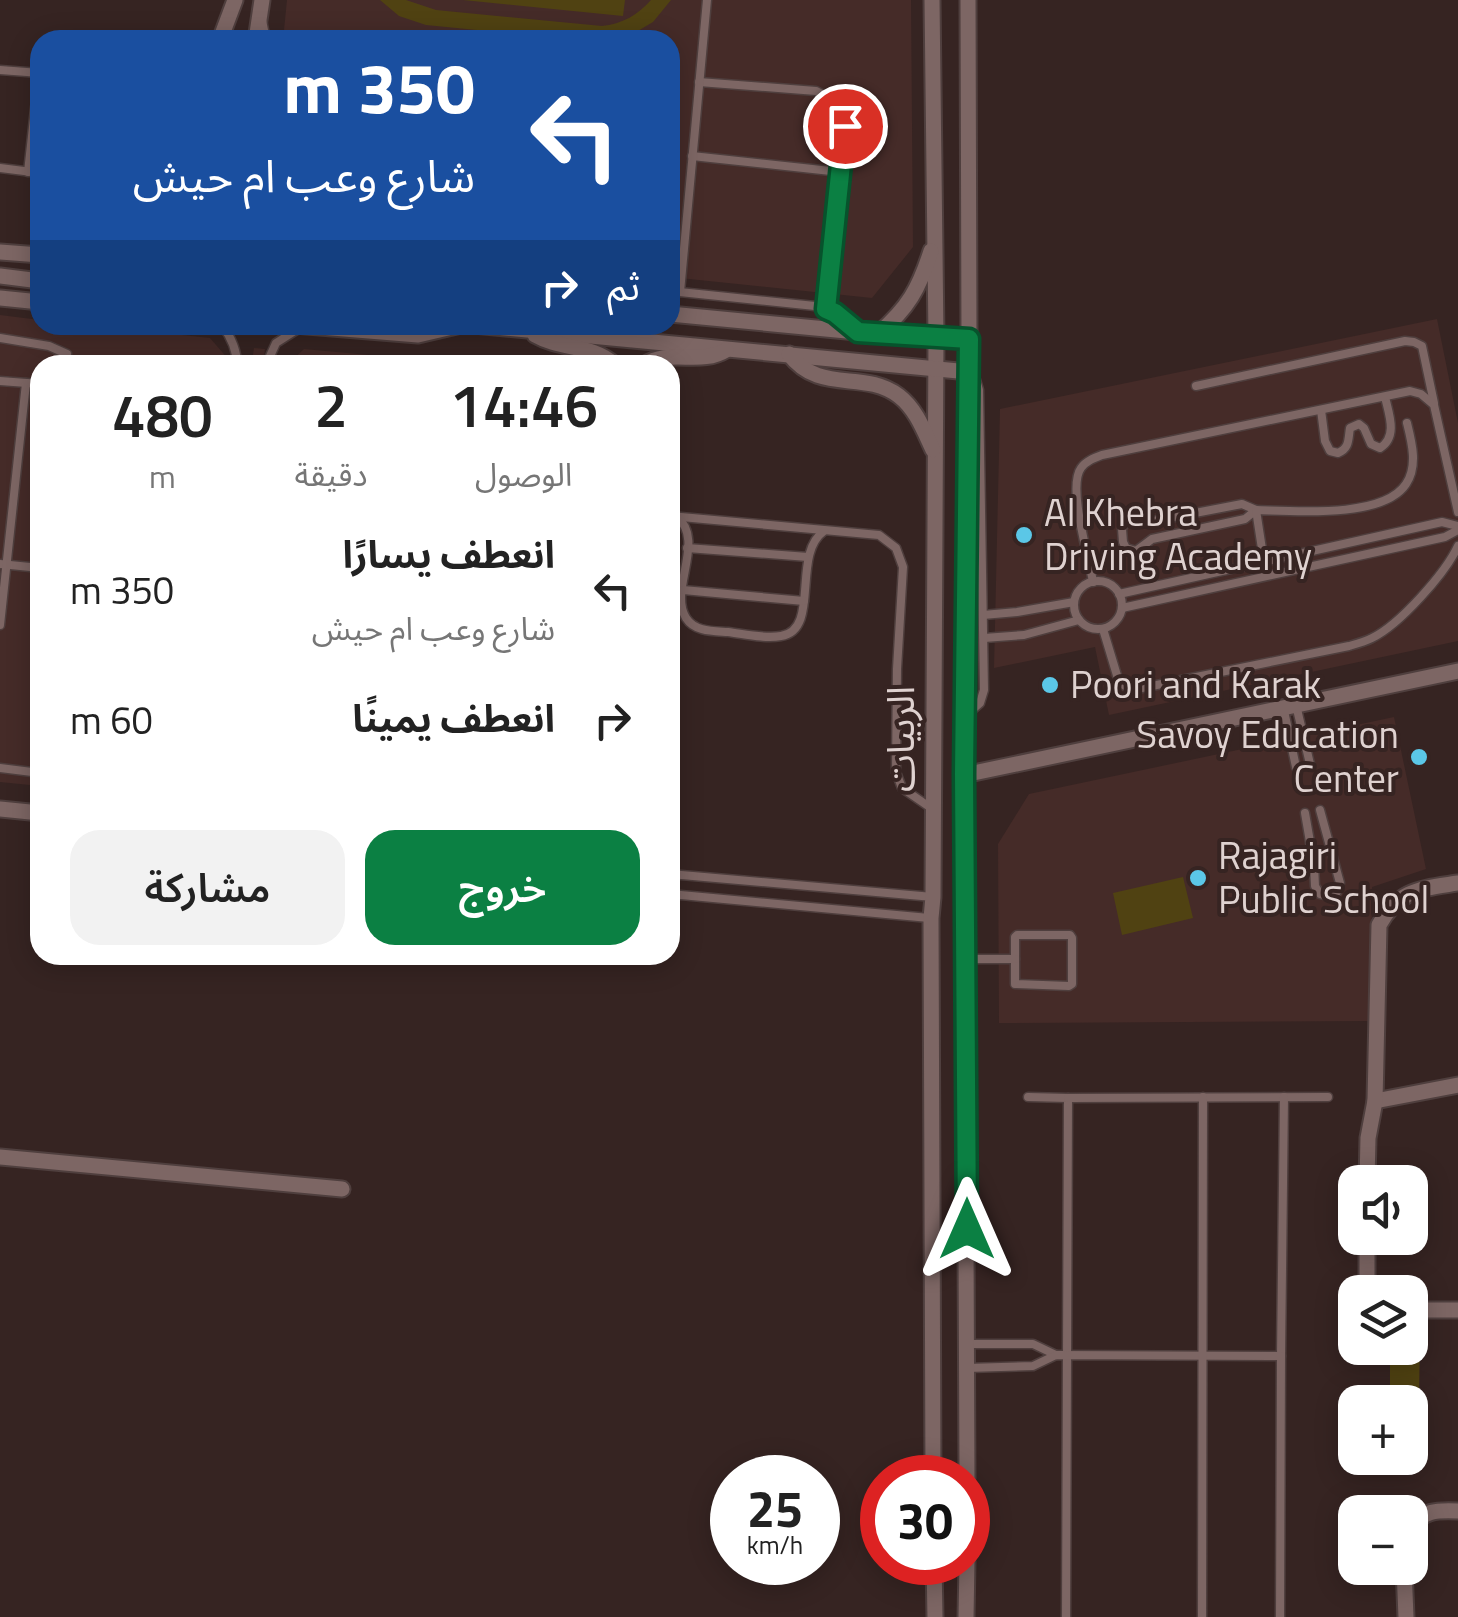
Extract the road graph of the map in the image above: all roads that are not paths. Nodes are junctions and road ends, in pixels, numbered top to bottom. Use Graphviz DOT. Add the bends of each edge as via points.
graph roads {
  1 [pos="234,0"];
  2 [pos="707,0"];
  3 [pos="932,0"];
  4 [pos="968,0"];
  5 [pos="976,0"];
  6 [pos="967,19"];
  7 [pos="224,30"];
  8 [pos="0,70"];
  9 [pos="30,72"];
  10 [pos="699,82"];
  11 [pos="30,156"];
  12 [pos="692,156"];
  13 [pos="0,168"];
  14 [pos="28,172"];
  15 [pos="840,172"];
  16 [pos="935,238"];
  17 [pos="0,252"];
  18 [pos="680,252"];
  19 [pos="30,254"];
  20 [pos="0,276"];
  21 [pos="30,279"];
  22 [pos="680,293"];
  23 [pos="0,298"];
  24 [pos="30,301"];
  25 [pos="826,309"];
  26 [pos="680,315"];
  27 [pos="858,332"];
  28 [pos="878,334"];
  29 [pos="289,335"];
  30 [pos="537,335"];
  31 [pos="584,335"];
  32 [pos="0,338"];
  33 [pos="936,338"];
  34 [pos="969,339"];
  35 [pos="728,348"];
  36 [pos="67,354"];
  37 [pos="789,354"];
  38 [pos="269,355"];
  39 [pos="601,355"];
  40 [pos="680,356"];
  41 [pos="936,368"];
  42 [pos="968,372"];
  43 [pos="0,380"];
  44 [pos="26,383"];
  45 [pos="30,383"];
  46 [pos="1196,386"];
  47 [pos="1385,396"];
  48 [pos="1434,405"];
  49 [pos="1320,410"];
  50 [pos="1407,423"];
  51 [pos="935,454"];
  52 [pos="1256,510"];
  53 [pos="1458,512"];
  54 [pos="680,517"];
  55 [pos="680,522"];
  56 [pos="1458,528"];
  57 [pos="824,530"];
  58 [pos="1458,546"];
  59 [pos="688,548"];
  60 [pos="808,557"];
  61 [pos="1264,562"];
  62 [pos="4,564"];
  63 [pos="30,567"];
  64 [pos="1268,576"];
  65 [pos="1094,582"];
  66 [pos="683,590"];
  67 [pos="1119,594"];
  68 [pos="804,601"];
  69 [pos="1074,602"];
  70 [pos="1122,608"];
  71 [pos="983,615"];
  72 [pos="1078,620"];
  73 [pos="0,625"];
  74 [pos="1103,629"];
  75 [pos="984,638"];
  76 [pos="1458,671"];
  77 [pos="1289,705"];
  78 [pos="964,717"];
  79 [pos="1310,764"];
  80 [pos="1296,767"];
  81 [pos="0,768"];
  82 [pos="30,772"];
  83 [pos="964,774"];
  84 [pos="0,809"];
  85 [pos="933,810"];
  86 [pos="1320,810"];
  87 [pos="30,811"];
  88 [pos="1305,813"];
  89 [pos="680,875"];
  90 [pos="1458,882"];
  91 [pos="680,895"];
  92 [pos="933,897"];
  93 [pos="931,918"];
  94 [pos="1015,959"];
  95 [pos="965,960"];
  96 [pos="1458,1085"];
  97 [pos="1284,1097"];
  98 [pos="1328,1097"];
  99 [pos="1028,1098"];
  100 [pos="1068,1098"];
  101 [pos="1203,1098"];
  102 [pos="1376,1100"];
  103 [pos="0,1158"];
  104 [pos="1368,1165"];
  105 [pos="342,1188"];
  106 [pos="1428,1310"];
  107 [pos="1458,1310"];
  108 [pos="968,1344"];
  109 [pos="1203,1355"];
  110 [pos="1056,1356"];
  111 [pos="1067,1356"];
  112 [pos="1281,1356"];
  113 [pos="967,1368"];
  114 [pos="933,1455"];
  115 [pos="967,1455"];
  116 [pos="1458,1511"];
  117 [pos="1428,1512"];
  118 [pos="934,1585"];
  119 [pos="966,1585"];
  120 [pos="1405,1585"];
  121 [pos="934,1617"];
  122 [pos="966,1617"];
  123 [pos="1066,1617"];
  124 [pos="1202,1617"];
  125 [pos="1280,1617"];
  126 [pos="1406,1617"];
  1 -- 7 [label="street"];
  2 -- 10 [label="lane"];
  3 -- 16 [label="street, الربيات"];
  4 -- 6 [label="street, الربيات"];
  5 -- 6 [label="street"];
  6 -- 34 [label="street, الربيات"];
  8 -- 9 [label="lane"];
  10 -- 12 [label="lane"];
  10 -- 15 [label="lane" via="825,95 845,126"];
  11 -- 14 [label="lane"];
  12 -- 15 [label="lane"];
  12 -- 18 [label="lane"];
  13 -- 14 [label="lane"];
  15 -- 25 [label="lane"];
  16 -- 28 [label="street" via="914,294"];
  16 -- 33 [label="street, الربيات"];
  17 -- 19 [label="street"];
  20 -- 21 [label="street"];
  22 -- 25 [label="lane"];
  23 -- 24 [label="street"];
  25 -- 27 [label="lane"];
  26 -- 27 [label="street"];
  27 -- 28 [label="street"];
  28 -- 33 [label="street"];
  29 -- 38 [label="lane"];
  30 -- 39 [label="street"];
  31 -- 35 [label="street"];
  32 -- 36 [label="lane"];
  33 -- 34 [label="street"];
  33 -- 41 [label="street, الربيات"];
  34 -- 42 [label="street, الربيات"];
  35 -- 37 [label="street"];
  35 -- 40 [label="street" via="710,357"];
  37 -- 41 [label="street"];
  37 -- 51 [label="street" via="820,378 875,384 898,396"];
  41 -- 42 [label="street"];
  41 -- 51 [label="street, الربيات"];
  42 -- 71 [label="lane" via="980,390"];
  42 -- 78 [label="street, الربيات"];
  43 -- 44 [label="lane"];
  44 -- 45 [label="lane"];
  44 -- 62 [label="lane"];
  46 -- 48 [label="lane" via="1404,340 1425,352"];
  47 -- 48 [label="lane" via="1421,394"];
  47 -- 49 [label="lane"];
  47 -- 49 [label="lane" via="1390,436 1380,448 1359,424 1350,428 1345,449 1330,451"];
  48 -- 53 [label="lane"];
  49 -- 65 [label="lane" via="1090,460 1080,468 1075,488"];
  50 -- 52 [label="lane" via="1412,468 1397,494 1336,511"];
  51 -- 85 [label="street, الربيات"];
  52 -- 52 [label="lane" via="1242,504 1130,520 1122,542 1136,550 1152,539 1245,519"];
  52 -- 61 [label="lane"];
  54 -- 57 [label="lane"];
  55 -- 59 [label="lane"];
  56 -- 61 [label="lane" via="1442,522"];
  56 -- 64 [label="lane" via="1445,537"];
  57 -- 60 [label="lane"];
  57 -- 85 [label="lane" via="879,535 900,554 896,772 906,792"];
  58 -- 74 [label="lane" via="1393,624 1349,646 1137,689 1116,675"];
  59 -- 60 [label="lane"];
  59 -- 66 [label="lane"];
  60 -- 68 [label="lane"];
  61 -- 64 [label="lane"];
  61 -- 67 [label="lane"];
  62 -- 63 [label="lane"];
  62 -- 73 [label="lane"];
  64 -- 70 [label="lane"];
  65 -- 67 [label="lane"];
  65 -- 69 [label="lane"];
  66 -- 68 [label="lane"];
  66 -- 68 [label="lane" via="684,616 701,630 778,636 796,629"];
  67 -- 70 [label="lane"];
  69 -- 71 [label="lane"];
  69 -- 72 [label="lane"];
  70 -- 74 [label="lane"];
  71 -- 75 [label="lane"];
  72 -- 74 [label="lane"];
  72 -- 75 [label="lane"];
  75 -- 78 [label="lane" via="983,696"];
  76 -- 77 [label="street"];
  77 -- 79 [label="lane"];
  77 -- 80 [label="lane"];
  77 -- 83 [label="street"];
  78 -- 83 [label="street, الربيات"];
  81 -- 82 [label="lane"];
  83 -- 95 [label="street, الربيات"];
  84 -- 87 [label="street"];
  85 -- 92 [label="street, الربيات"];
  86 -- 88 [label="lane" via="1340,883 1328,896 1315,886"];
  89 -- 92 [label="lane"];
  90 -- 102 [label="street" via="1400,897 1379,926"];
  91 -- 93 [label="lane"];
  92 -- 93 [label="street, الربيات"];
  93 -- 114 [label="street, الربيات"];
  94 -- 94 [label="lane" via="1017,935 1070,935 1072,984 1017,985"];
  94 -- 95 [label="lane"];
  95 -- 108 [label="street, الربيات"];
  96 -- 102 [label="street"];
  97 -- 98 [label="lane"];
  97 -- 101 [label="lane"];
  97 -- 112 [label="lane"];
  99 -- 100 [label="lane"];
  100 -- 101 [label="lane"];
  100 -- 111 [label="lane"];
  101 -- 109 [label="lane"];
  102 -- 104 [label="street"];
  103 -- 105 [label="street"];
  106 -- 107 [label="street"];
  108 -- 110 [label="lane" via="1033,1344"];
  108 -- 113 [label="street, الربيات"];
  109 -- 111 [label="lane"];
  109 -- 112 [label="lane"];
  109 -- 124 [label="lane"];
  110 -- 111 [label="lane"];
  110 -- 113 [label="lane" via="1033,1366"];
  111 -- 123 [label="lane"];
  112 -- 125 [label="lane"];
  113 -- 115 [label="street, الربيات"];
  116 -- 117 [label="street"];
  118 -- 121 [label="street"];
  119 -- 122 [label="street"];
  120 -- 126 [label="street"];
}
